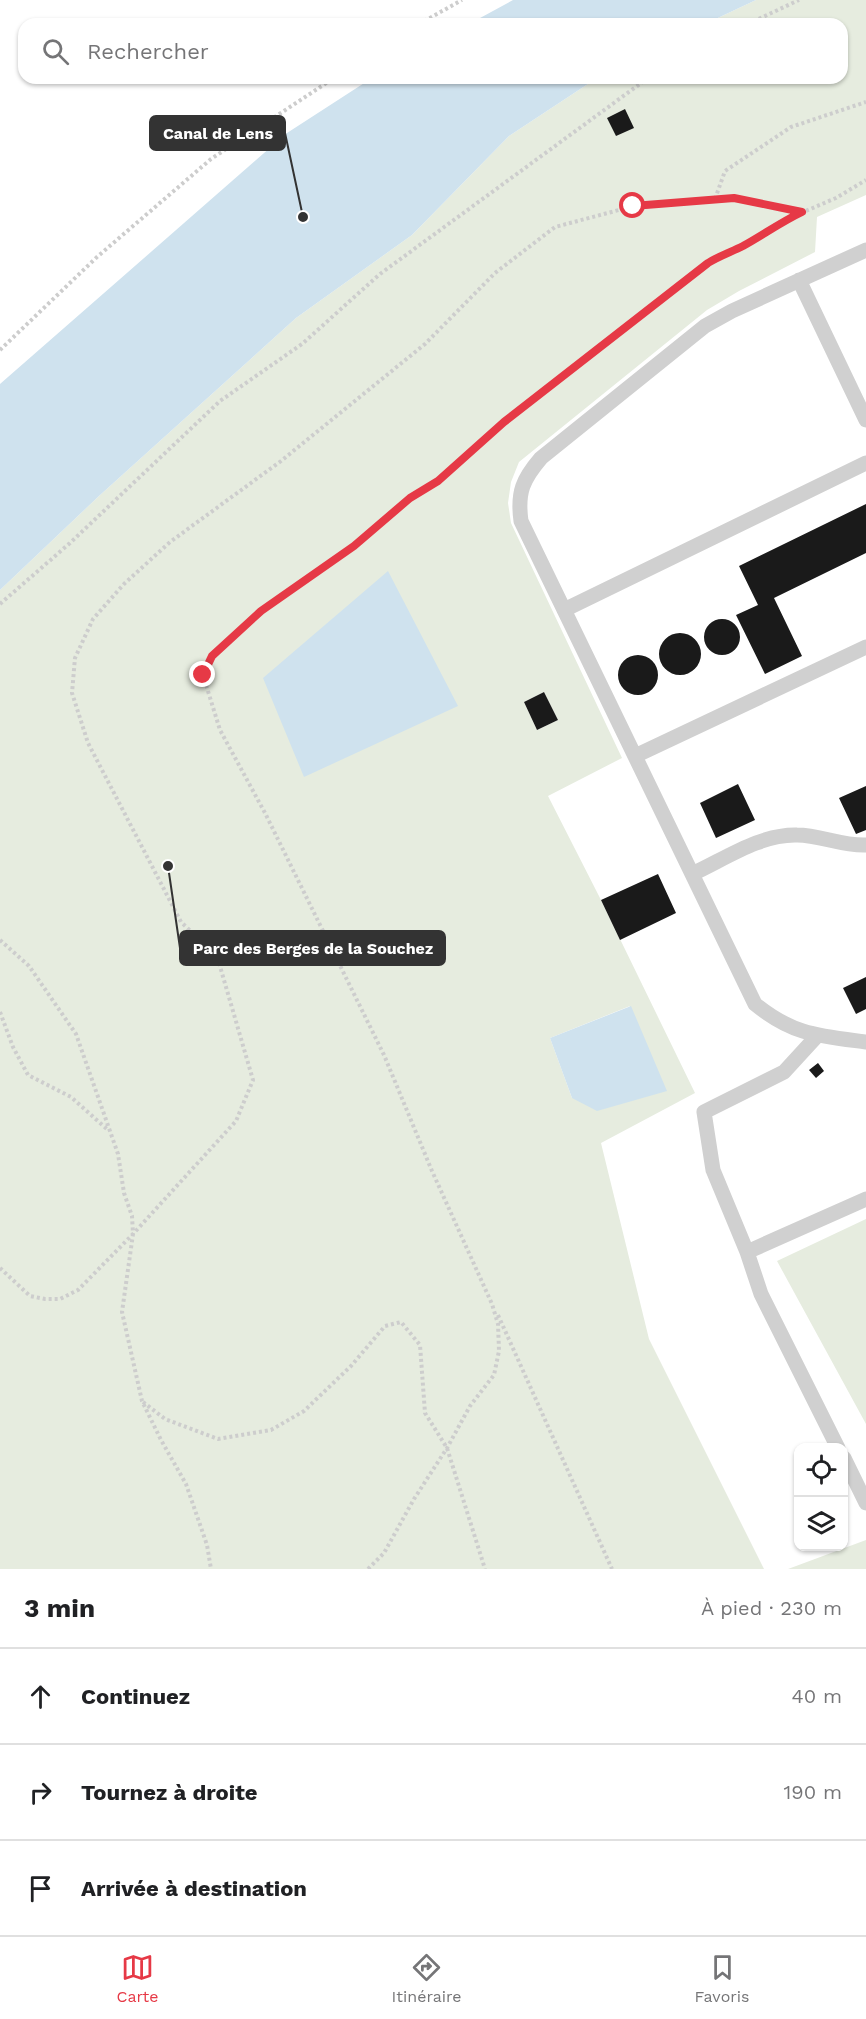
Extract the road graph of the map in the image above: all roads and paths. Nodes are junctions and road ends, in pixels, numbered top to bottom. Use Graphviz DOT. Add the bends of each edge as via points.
graph roads {
  1 [pos="462,0"];
  2 [pos="799,0"];
  3 [pos="430,18"];
  4 [pos="761,18"];
  5 [pos="325,84"];
  6 [pos="640,84"];
  7 [pos="866,102"];
  8 [pos="866,180"];
  9 [pos="715,200"];
  10 [pos="802,212"];
  11 [pos="866,249"];
  12 [pos="799,280"];
  13 [pos="0,350"];
  14 [pos="866,420"];
  15 [pos="866,463"];
  16 [pos="0,604"];
  17 [pos="564,610"];
  18 [pos="866,646"];
  19 [pos="635,756"];
  20 [pos="866,845"];
  21 [pos="692,874"];
  22 [pos="0,939"];
  23 [pos="0,1012"];
  24 [pos="817,1036"];
  25 [pos="866,1041"];
  26 [pos="110,1131"];
  27 [pos="866,1199"];
  28 [pos="134,1234"];
  29 [pos="747,1252"];
  30 [pos="0,1268"];
  31 [pos="492,1304"];
  32 [pos="142,1401"];
  33 [pos="836,1443"];
  34 [pos="447,1448"];
  35 [pos="848,1468"];
  36 [pos="866,1503"];
  37 [pos="211,1569"];
  38 [pos="368,1569"];
  39 [pos="485,1569"];
  40 [pos="612,1569"];
  1 -- 3 [label="path"];
  2 -- 4 [label="path"];
  5 -- 13 [label="path" via="211,159 97,257"];
  6 -- 16 [label="path" via="380,274 302,344 220,401"];
  7 -- 9 [label="path" via="791,127 725,171"];
  8 -- 10 [label="path"];
  9 -- 10 [label="path" via="734,198"];
  9 -- 28 [label="path" via="633,206 555,227 495,273 425,344 281,461 170,542 93,619 75,658 72,693 88,743 181,922 217,956 253,1080 236,1121"];
  10 -- 31 [label="path" via="708,263 504,422 438,481 261,611 212,656 203,675 220,730 384,1054"];
  11 -- 12 [label="lane"];
  12 -- 14 [label="lane"];
  12 -- 17 [label="lane" via="705,326 527,473 518,504 521,520"];
  15 -- 17 [label="lane"];
  17 -- 19 [label="lane"];
  18 -- 19 [label="lane"];
  19 -- 21 [label="lane"];
  20 -- 21 [label="lane" via="798,834 776,836"];
  21 -- 24 [label="lane" via="755,1004 780,1022"];
  22 -- 26 [label="path" via="28,966 76,1034"];
  23 -- 26 [label="path" via="28,1075 71,1097"];
  24 -- 25 [label="lane"];
  24 -- 29 [label="lane" via="784,1072 704,1112 713,1170"];
  26 -- 28 [label="path"];
  27 -- 29 [label="lane"];
  28 -- 30 [label="path" via="78,1290 60,1299 30,1296"];
  28 -- 32 [label="path" via="122,1312"];
  29 -- 33 [label="lane" via="761,1294"];
  31 -- 34 [label="path" via="499,1351 494,1375 470,1406"];
  31 -- 40 [label="path"];
  32 -- 34 [label="path" via="165,1419 218,1439 271,1430 304,1411 385,1326 401,1322 420,1345 425,1413"];
  32 -- 37 [label="path" via="186,1484"];
  34 -- 38 [label="path" via="384,1553"];
  34 -- 39 [label="path"];
  35 -- 36 [label="lane"];
}
